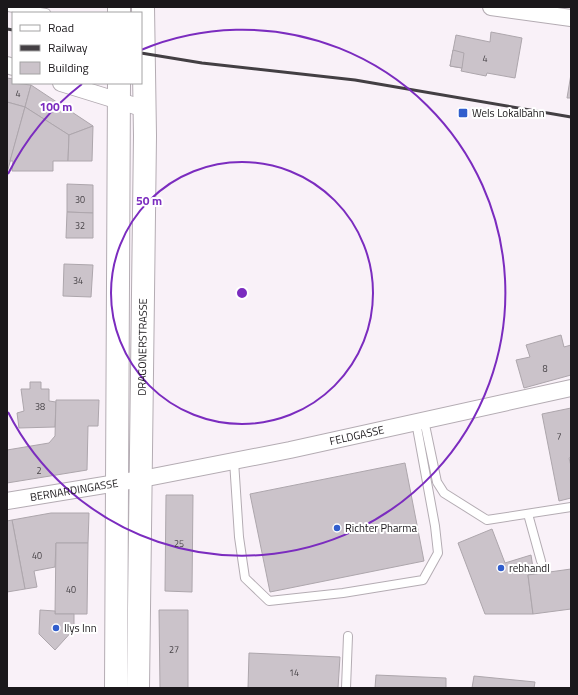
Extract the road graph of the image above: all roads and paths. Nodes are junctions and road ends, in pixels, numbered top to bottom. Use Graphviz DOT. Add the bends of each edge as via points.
graph roads {
  1 [pos="8,7"];
  2 [pos="143,7"];
  3 [pos="491,7"];
  4 [pos="40,12"];
  5 [pos="571,18"];
  6 [pos="67,84"];
  7 [pos="119,93"];
  8 [pos="145,110"];
  9 [pos="571,388"];
  10 [pos="420,421"];
  11 [pos="234,461"];
  12 [pos="141,479"];
  13 [pos="117,483"];
  14 [pos="7,501"];
  15 [pos="571,507"];
  16 [pos="528,514"];
  17 [pos="542,561"];
  18 [pos="348,636"];
  19 [pos="116,688"];
  20 [pos="138,688"];
  21 [pos="346,688"];
  1 -- 4 [label="lane"];
  2 -- 8 [label="main road, DRAGONERSTRASSE"];
  3 -- 5 [label="street"];
  6 -- 7 [label="street"];
  7 -- 8 [label="street"];
  7 -- 13 [label="main road"];
  8 -- 12 [label="main road, DRAGONERSTRASSE"];
  9 -- 10 [label="street, FELDGASSE"];
  10 -- 11 [label="street, FELDGASSE"];
  10 -- 11 [label="lane" via="438,553 423,580 343,593 269,601 245,578 239,537"];
  10 -- 16 [label="lane" via="437,482 444,493 487,520"];
  11 -- 12 [label="street, FELDGASSE"];
  12 -- 13 [label="street, BERNARDINGASSE"];
  12 -- 20 [label="main road, DRAGONERSTRASSE"];
  13 -- 14 [label="street, BERNARDINGASSE"];
  13 -- 19 [label="main road"];
  15 -- 16 [label="lane"];
  16 -- 17 [label="lane"];
  18 -- 21 [label="lane"];
}
